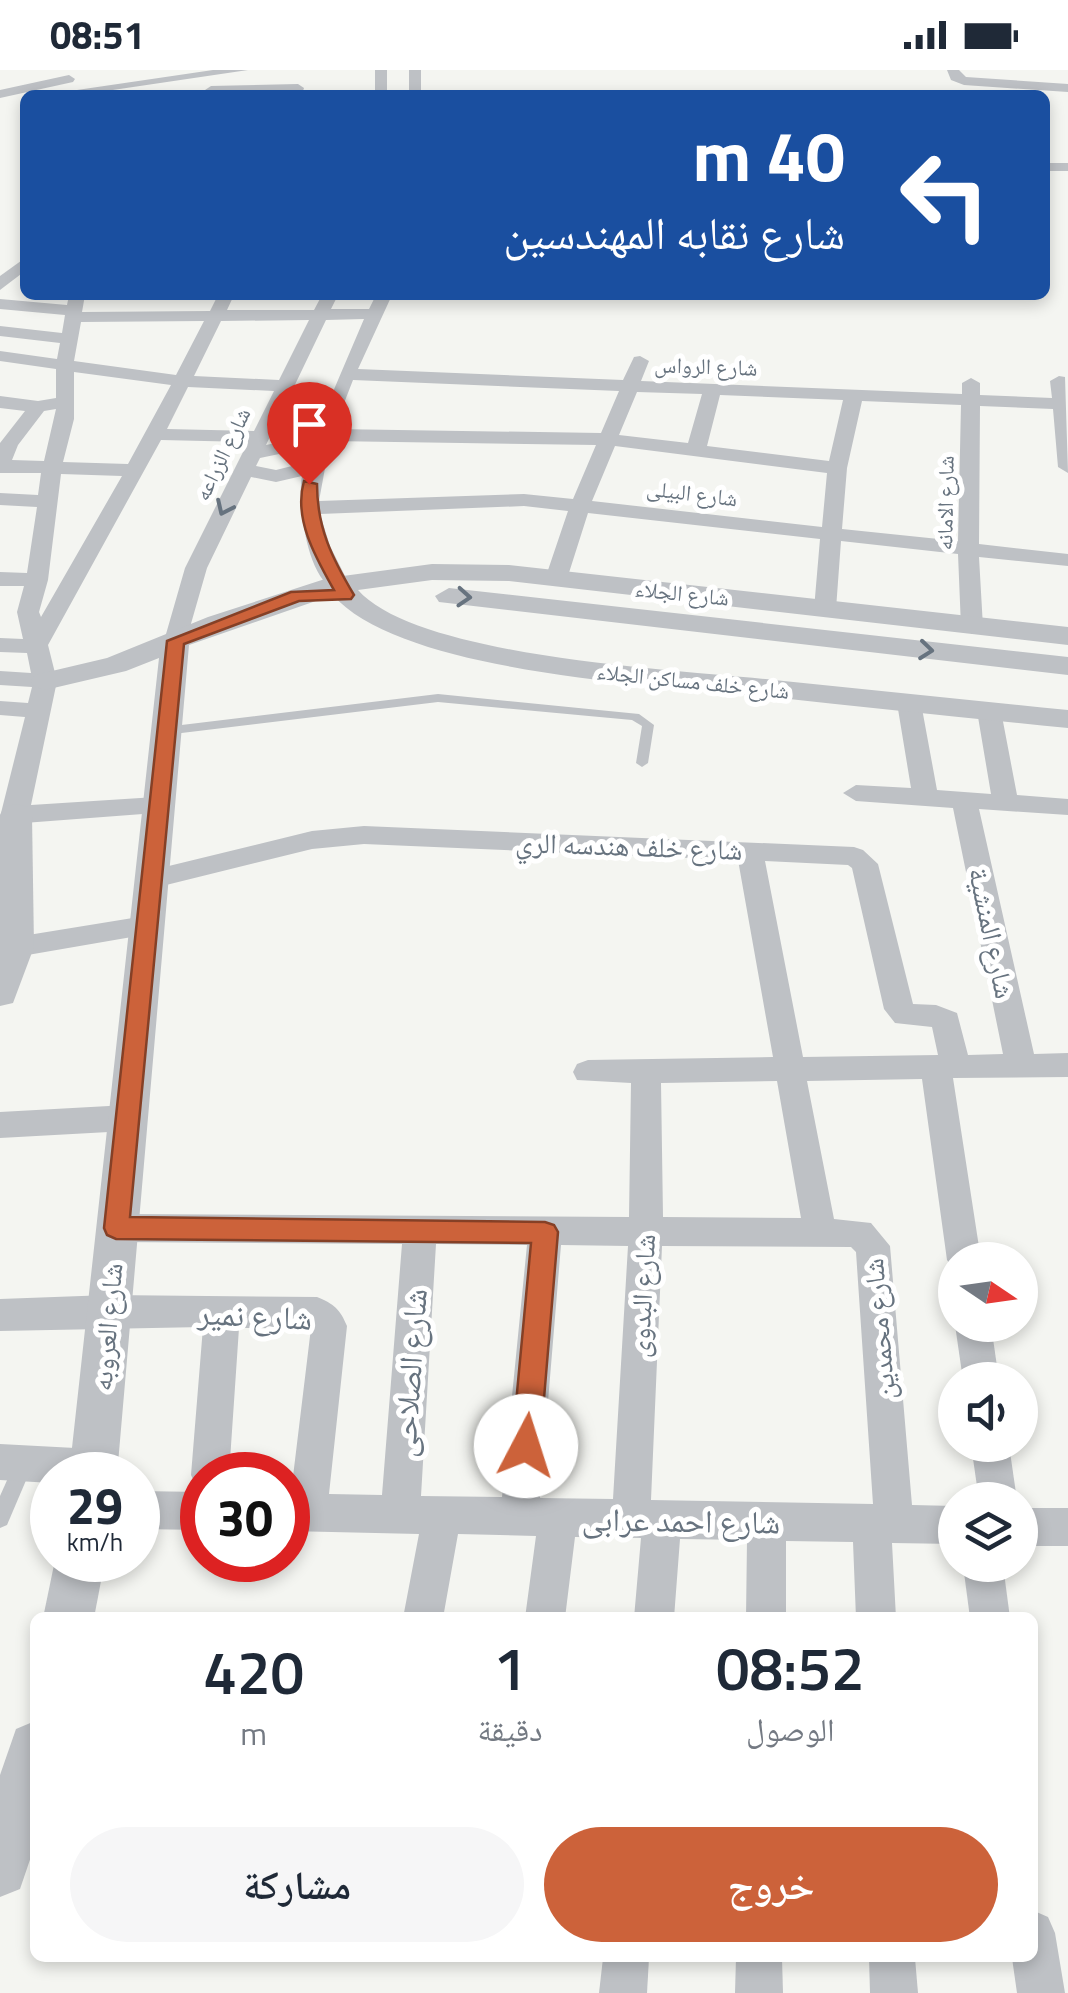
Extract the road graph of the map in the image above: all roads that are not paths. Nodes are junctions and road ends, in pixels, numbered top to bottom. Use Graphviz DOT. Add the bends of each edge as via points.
graph roads {
  1 [pos="246,70"];
  2 [pos="953,70"];
  3 [pos="115,80"];
  4 [pos="0,83"];
  5 [pos="51,88"];
  6 [pos="175,88"];
  7 [pos="1068,88"];
  8 [pos="249,89"];
  9 [pos="274,90"];
  10 [pos="20,267"];
  11 [pos="0,285"];
  12 [pos="224,300"];
  13 [pos="382,300"];
  14 [pos="0,304"];
  15 [pos="324,304"];
  16 [pos="375,314"];
  17 [pos="216,315"];
  18 [pos="74,316"];
  19 [pos="0,331"];
  20 [pos="0,356"];
  21 [pos="640,361"];
  22 [pos="349,374"];
  23 [pos="0,375"];
  24 [pos="180,381"];
  25 [pos="1059,381"];
  26 [pos="65,383"];
  27 [pos="284,386"];
  28 [pos="628,386"];
  29 [pos="713,389"];
  30 [pos="971,390"];
  31 [pos="854,394"];
  32 [pos="0,402"];
  33 [pos="1061,404"];
  34 [pos="33,414"];
  35 [pos="0,419"];
  36 [pos="155,434"];
  37 [pos="324,435"];
  38 [pos="608,439"];
  39 [pos="4,444"];
  40 [pos="696,450"];
  41 [pos="250,453"];
  42 [pos="313,461"];
  43 [pos="0,466"];
  44 [pos="52,467"];
  45 [pos="838,468"];
  46 [pos="1068,468"];
  47 [pos="132,470"];
  48 [pos="0,499"];
  49 [pos="46,502"];
  50 [pos="581,504"];
  51 [pos="309,508"];
  52 [pos="833,536"];
  53 [pos="968,550"];
  54 [pos="1068,560"];
  55 [pos="0,579"];
  56 [pos="37,580"];
  57 [pos="556,580"];
  58 [pos="342,590"];
  59 [pos="769,603"];
  60 [pos="825,609"];
  61 [pos="0,611"];
  62 [pos="28,612"];
  63 [pos="872,615"];
  64 [pos="972,627"];
  65 [pos="764,632"];
  66 [pos="1068,636"];
  67 [pos="175,641"];
  68 [pos="0,644"];
  69 [pos="868,644"];
  70 [pos="34,646"];
  71 [pos="1068,666"];
  72 [pos="0,678"];
  73 [pos="46,681"];
  74 [pos="909,704"];
  75 [pos="0,708"];
  76 [pos="41,711"];
  77 [pos="989,711"];
  78 [pos="1068,719"];
  79 [pos="165,730"];
  80 [pos="642,763"];
  81 [pos="856,793"];
  82 [pos="925,798"];
  83 [pos="964,800"];
  84 [pos="1006,803"];
  85 [pos="156,804"];
  86 [pos="1068,807"];
  87 [pos="7,812"];
  88 [pos="750,852"];
  89 [pos="150,880"];
  90 [pos="145,926"];
  91 [pos="16,946"];
  92 [pos="0,992"];
  93 [pos="1020,1065"];
  94 [pos="1068,1065"];
  95 [pos="946,1066"];
  96 [pos="790,1070"];
  97 [pos="588,1072"];
  98 [pos="646,1072"];
  99 [pos="127,1118"];
  100 [pos="0,1124"];
  101 [pos="116,1228"];
  102 [pos="420,1231"];
  103 [pos="545,1232"];
  104 [pos="646,1234"];
  105 [pos="820,1234"];
  106 [pos="962,1242"];
  107 [pos="109,1312"];
  108 [pos="222,1312"];
  109 [pos="0,1315"];
  110 [pos="95,1452"];
  111 [pos="212,1452"];
  112 [pos="308,1452"];
  113 [pos="12,1463"];
  114 [pos="310,1512"];
  115 [pos="400,1515"];
  116 [pos="442,1516"];
  117 [pos="0,1518"];
  118 [pos="539,1518"];
  119 [pos="646,1520"];
  120 [pos="768,1523"];
  121 [pos="883,1524"];
  122 [pos="938,1525"];
  123 [pos="1038,1527"];
  124 [pos="1068,1528"];
  125 [pos="75,1582"];
  126 [pos="985,1582"];
  127 [pos="69,1612"];
  128 [pos="424,1612"];
  129 [pos="545,1612"];
  130 [pos="654,1612"];
  131 [pos="766,1612"];
  132 [pos="876,1612"];
  133 [pos="989,1612"];
  134 [pos="30,1765"];
  135 [pos="0,1869"];
  136 [pos="626,1962"];
  137 [pos="760,1962"];
  138 [pos="892,1962"];
  139 [pos="1036,1962"];
  140 [pos="623,1993"];
  141 [pos="759,1993"];
  142 [pos="894,1993"];
  143 [pos="1040,1993"];
  1 -- 6 [label="street"];
  1 -- 8 [label="street"];
  2 -- 7 [label="street" via="964,82"];
  3 -- 5 [label="street"];
  3 -- 6 [label="street"];
  4 -- 5 [label="street" via="34,73"];
  6 -- 8 [label="street"];
  8 -- 9 [label="street"];
  10 -- 11 [label="street"];
  12 -- 17 [label="street"];
  13 -- 16 [label="street"];
  14 -- 18 [label="street"];
  15 -- 16 [label="street"];
  15 -- 17 [label="street"];
  15 -- 27 [label="street, شارع الزراعه"];
  16 -- 22 [label="street"];
  17 -- 18 [label="street"];
  17 -- 24 [label="street"];
  18 -- 19 [label="street"];
  18 -- 26 [label="street"];
  20 -- 26 [label="street"];
  21 -- 28 [label="street"];
  22 -- 28 [label="street, شارع الرواس"];
  22 -- 37 [label="street"];
  23 -- 26 [label="street"];
  24 -- 26 [label="street"];
  24 -- 27 [label="street"];
  24 -- 36 [label="street"];
  25 -- 33 [label="street"];
  26 -- 34 [label="street"];
  26 -- 44 [label="street" via="65,420"];
  27 -- 41 [label="street, شارع الزراعه"];
  28 -- 29 [label="street, شارع الرواس"];
  28 -- 38 [label="street"];
  29 -- 31 [label="street, شارع الرواس"];
  29 -- 40 [label="street"];
  30 -- 31 [label="street, شارع الرواس"];
  30 -- 33 [label="street, شارع الرواس"];
  30 -- 53 [label="street, شارع الامانه"];
  31 -- 45 [label="street"];
  32 -- 34 [label="street"];
  33 -- 46 [label="street"];
  34 -- 35 [label="street"];
  34 -- 39 [label="street"];
  36 -- 41 [label="street"];
  36 -- 47 [label="street"];
  37 -- 38 [label="street"];
  37 -- 42 [label="street"];
  38 -- 40 [label="street"];
  38 -- 50 [label="street"];
  39 -- 43 [label="street"];
  40 -- 45 [label="street"];
  41 -- 42 [label="street" via="286,446"];
  41 -- 42 [label="street" via="276,476"];
  41 -- 67 [label="street, شارع الزراعه, one-way" via="196,568"];
  42 -- 51 [label="street"];
  43 -- 44 [label="street"];
  44 -- 47 [label="street"];
  44 -- 49 [label="street"];
  45 -- 52 [label="street"];
  47 -- 70 [label="street"];
  48 -- 49 [label="street"];
  49 -- 56 [label="street"];
  50 -- 51 [label="street, شارع البيلى" via="494,500"];
  50 -- 52 [label="street, شارع البيلى"];
  50 -- 57 [label="street"];
  51 -- 58 [label="street" via="318,546"];
  52 -- 53 [label="street, شارع البيلى"];
  52 -- 60 [label="street"];
  53 -- 54 [label="street, شارع البيلى"];
  53 -- 64 [label="street, شارع الامانه"];
  55 -- 56 [label="street"];
  56 -- 62 [label="street"];
  57 -- 58 [label="street, شارع الجلاء" via="471,572 387,575"];
  57 -- 59 [label="street, شارع الجلاء"];
  58 -- 65 [label="street, شارع الجلاء, one-way" via="494,598"];
  58 -- 67 [label="street, شارع الجلاء" via="296,596"];
  58 -- 74 [label="street, شارع خلف مساكن الجلاء" via="387,624 484,654"];
  59 -- 60 [label="street, شارع الجلاء"];
  59 -- 65 [label="street" via="781,619"];
  60 -- 63 [label="street, شارع الجلاء"];
  61 -- 62 [label="street"];
  62 -- 70 [label="street"];
  63 -- 64 [label="street, شارع الجلاء"];
  63 -- 69 [label="street" via="855,627"];
  64 -- 66 [label="street, شارع الجلاء"];
  65 -- 69 [label="street, شارع الجلاء"];
  67 -- 73 [label="street, شارع الجلاء" via="116,665"];
  67 -- 79 [label="street, شارع العروبه"];
  68 -- 70 [label="street"];
  69 -- 71 [label="street, شارع الجلاء, one-way"];
  70 -- 73 [label="street"];
  72 -- 73 [label="street"];
  73 -- 76 [label="street"];
  74 -- 77 [label="street, شارع خلف مساكن الجلاء"];
  74 -- 82 [label="street"];
  75 -- 76 [label="street"];
  76 -- 87 [label="street"];
  77 -- 78 [label="street, شارع خلف مساكن الجلاء"];
  77 -- 84 [label="street"];
  79 -- 80 [label="lane" via="460,699 635,717 650,732"];
  79 -- 85 [label="street, شارع العروبه"];
  81 -- 82 [label="street"];
  82 -- 83 [label="street"];
  83 -- 84 [label="street"];
  83 -- 93 [label="street, شارع المنشية"];
  84 -- 86 [label="street"];
  85 -- 87 [label="street"];
  85 -- 89 [label="street, شارع العروبه"];
  87 -- 91 [label="street"];
  88 -- 89 [label="street, شارع خلف هندسه الري" via="350,835"];
  88 -- 95 [label="street, شارع خلف هندسه الري" via="848,855 865,864 900,1009 946,1021"];
  88 -- 96 [label="street"];
  89 -- 90 [label="street, شارع العروبه"];
  90 -- 91 [label="street"];
  90 -- 99 [label="street, شارع العروبه"];
  91 -- 92 [label="street"];
  93 -- 94 [label="street"];
  93 -- 95 [label="street"];
  95 -- 96 [label="street"];
  95 -- 106 [label="street"];
  96 -- 98 [label="street"];
  96 -- 105 [label="street"];
  97 -- 98 [label="street"];
  98 -- 104 [label="street, شارع البدوى"];
  99 -- 100 [label="street"];
  99 -- 101 [label="street, شارع العروبه"];
  101 -- 102 [label="street, شارع محمدين"];
  101 -- 107 [label="street, شارع العروبه"];
  102 -- 103 [label="street, شارع محمدين"];
  102 -- 115 [label="street, شارع الصلاحى"];
  103 -- 104 [label="street, شارع محمدين"];
  103 -- 118 [label="street"];
  104 -- 105 [label="street, شارع محمدين"];
  104 -- 119 [label="street, شارع البدوى"];
  105 -- 121 [label="street, شارع محمدين" via="859,1234 873,1246"];
  107 -- 108 [label="street, شارع نمير"];
  107 -- 109 [label="street, شارع نمير"];
  107 -- 110 [label="street, شارع العروبه"];
  108 -- 111 [label="street"];
  108 -- 112 [label="street, شارع نمير" via="326,1318 330,1326"];
  113 -- 117 [label="lane"];
  114 -- 115 [label="street, شارع احمد عرابى"];
  115 -- 116 [label="street, شارع احمد عرابى"];
  116 -- 118 [label="street, شارع احمد عرابى"];
  116 -- 128 [label="street"];
  118 -- 119 [label="street, شارع احمد عرابى"];
  118 -- 129 [label="street"];
  119 -- 120 [label="street, شارع احمد عرابى"];
  119 -- 130 [label="street, شارع البدوى"];
  120 -- 121 [label="street, شارع احمد عرابى"];
  120 -- 131 [label="street"];
  121 -- 122 [label="street, شارع احمد عرابى"];
  121 -- 132 [label="street, شارع محمدين"];
  123 -- 124 [label="street"];
  125 -- 127 [label="street"];
  126 -- 133 [label="street"];
  134 -- 135 [label="street"];
  136 -- 140 [label="street"];
  137 -- 141 [label="street"];
  138 -- 142 [label="street"];
  139 -- 143 [label="street"];
}
